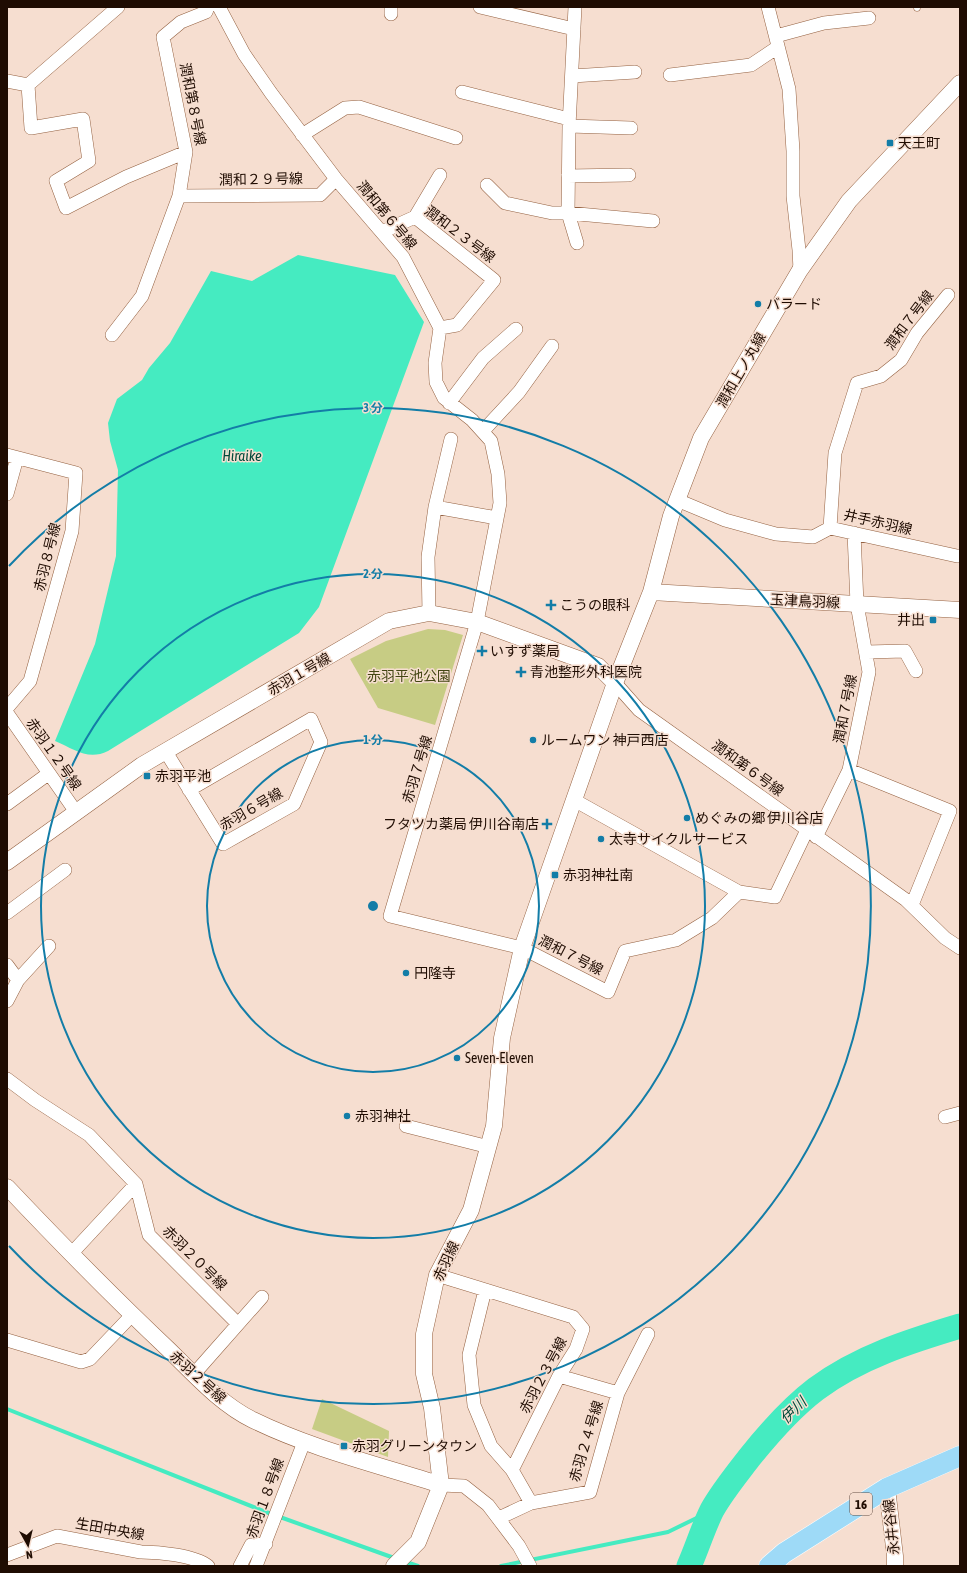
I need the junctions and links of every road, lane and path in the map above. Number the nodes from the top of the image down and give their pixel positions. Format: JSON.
{"nodes":[{"id":1,"x":118,"y":7,"type":"edge"},
{"id":2,"x":208,"y":7,"type":"edge"},
{"id":3,"x":219,"y":7,"type":"edge"},
{"id":4,"x":480,"y":7,"type":"edge"},
{"id":5,"x":575,"y":7,"type":"edge"},
{"id":6,"x":768,"y":7,"type":"edge"},
{"id":7,"x":869,"y":18,"type":"dead end"},
{"id":8,"x":574,"y":29,"type":"junction"},
{"id":9,"x":777,"y":41,"type":"junction"},
{"id":10,"x":635,"y":72,"type":"dead end"},
{"id":11,"x":670,"y":75,"type":"dead end"},
{"id":12,"x":572,"y":76,"type":"junction"},
{"id":13,"x":7,"y":81,"type":"edge"},
{"id":14,"x":960,"y":83,"type":"edge"},
{"id":15,"x":28,"y":85,"type":"junction"},
{"id":16,"x":462,"y":92,"type":"dead end"},
{"id":17,"x":569,"y":122,"type":"junction"},
{"id":18,"x":632,"y":128,"type":"dead end"},
{"id":19,"x":302,"y":135,"type":"junction"},
{"id":20,"x":456,"y":138,"type":"dead end"},
{"id":21,"x":186,"y":152,"type":"junction"},
{"id":22,"x":440,"y":175,"type":"dead end"},
{"id":23,"x":629,"y":175,"type":"dead end"},
{"id":24,"x":568,"y":176,"type":"junction"},
{"id":25,"x":336,"y":179,"type":"junction"},
{"id":26,"x":486,"y":185,"type":"dead end"},
{"id":27,"x":179,"y":196,"type":"junction"},
{"id":28,"x":568,"y":213,"type":"junction"},
{"id":29,"x":415,"y":217,"type":"junction"},
{"id":30,"x":653,"y":221,"type":"dead end"},
{"id":31,"x":382,"y":232,"type":"junction"},
{"id":32,"x":577,"y":243,"type":"dead end"},
{"id":33,"x":800,"y":270,"type":"junction"},
{"id":34,"x":948,"y":294,"type":"dead end"},
{"id":35,"x":440,"y":328,"type":"junction"},
{"id":36,"x":516,"y":328,"type":"dead end"},
{"id":37,"x":112,"y":336,"type":"dead end"},
{"id":38,"x":552,"y":346,"type":"dead end"},
{"id":39,"x":449,"y":403,"type":"junction"},
{"id":40,"x":483,"y":432,"type":"junction"},
{"id":41,"x":451,"y":439,"type":"dead end"},
{"id":42,"x":12,"y":456,"type":"edge"},
{"id":43,"x":7,"y":494,"type":"edge"},
{"id":44,"x":677,"y":500,"type":"junction"},
{"id":45,"x":435,"y":507,"type":"junction"},
{"id":46,"x":497,"y":518,"type":"junction"},
{"id":47,"x":830,"y":528,"type":"junction"},
{"id":48,"x":854,"y":533,"type":"junction"},
{"id":49,"x":960,"y":556,"type":"edge"},
{"id":50,"x":651,"y":592,"type":"junction"},
{"id":51,"x":857,"y":604,"type":"junction"},
{"id":52,"x":960,"y":610,"type":"edge"},
{"id":53,"x":429,"y":612,"type":"junction"},
{"id":54,"x":477,"y":622,"type":"junction"},
{"id":55,"x":867,"y":652,"type":"junction"},
{"id":56,"x":916,"y":671,"type":"dead end"},
{"id":57,"x":615,"y":683,"type":"junction"},
{"id":58,"x":7,"y":708,"type":"edge"},
{"id":59,"x":7,"y":713,"type":"edge"},
{"id":60,"x":166,"y":752,"type":"junction"},
{"id":61,"x":849,"y":770,"type":"junction"},
{"id":62,"x":48,"y":774,"type":"junction"},
{"id":63,"x":189,"y":790,"type":"junction"},
{"id":64,"x":574,"y":800,"type":"junction"},
{"id":65,"x":7,"y":804,"type":"edge"},
{"id":66,"x":76,"y":812,"type":"junction"},
{"id":67,"x":811,"y":833,"type":"junction"},
{"id":68,"x":7,"y":862,"type":"edge"},
{"id":69,"x":65,"y":870,"type":"dead end"},
{"id":70,"x":739,"y":892,"type":"junction"},
{"id":71,"x":912,"y":905,"type":"junction"},
{"id":72,"x":7,"y":912,"type":"edge"},
{"id":73,"x":49,"y":946,"type":"dead end"},
{"id":74,"x":522,"y":948,"type":"junction"},
{"id":75,"x":960,"y":948,"type":"edge"},
{"id":76,"x":7,"y":965,"type":"edge"},
{"id":77,"x":18,"y":980,"type":"junction"},
{"id":78,"x":7,"y":1002,"type":"edge"},
{"id":79,"x":7,"y":1079,"type":"edge"},
{"id":80,"x":960,"y":1113,"type":"edge"},
{"id":81,"x":945,"y":1117,"type":"dead end"},
{"id":82,"x":406,"y":1126,"type":"dead end"},
{"id":83,"x":489,"y":1147,"type":"junction"},
{"id":84,"x":136,"y":1184,"type":"junction"},
{"id":85,"x":7,"y":1187,"type":"edge"},
{"id":86,"x":70,"y":1254,"type":"junction"},
{"id":87,"x":436,"y":1275,"type":"junction"},
{"id":88,"x":485,"y":1290,"type":"junction"},
{"id":89,"x":262,"y":1297,"type":"dead end"},
{"id":90,"x":132,"y":1315,"type":"junction"},
{"id":91,"x":237,"y":1323,"type":"junction"},
{"id":92,"x":648,"y":1334,"type":"dead end"},
{"id":93,"x":7,"y":1340,"type":"edge"},
{"id":94,"x":194,"y":1374,"type":"junction"},
{"id":95,"x":558,"y":1376,"type":"junction"},
{"id":96,"x":618,"y":1393,"type":"junction"},
{"id":97,"x":304,"y":1442,"type":"junction"},
{"id":98,"x":960,"y":1456,"type":"edge"},
{"id":99,"x":512,"y":1470,"type":"junction"},
{"id":100,"x":442,"y":1485,"type":"junction"},
{"id":101,"x":887,"y":1488,"type":"junction"},
{"id":102,"x":531,"y":1503,"type":"junction"},
{"id":103,"x":499,"y":1518,"type":"junction"},
{"id":104,"x":266,"y":1544,"type":"junction"},
{"id":105,"x":7,"y":1555,"type":"edge"},
{"id":106,"x":399,"y":1562,"type":"edge"},
{"id":107,"x":208,"y":1566,"type":"edge"},
{"id":108,"x":240,"y":1566,"type":"edge"},
{"id":109,"x":256,"y":1566,"type":"edge"},
{"id":110,"x":530,"y":1566,"type":"edge"},
{"id":111,"x":769,"y":1566,"type":"edge"},
{"id":112,"x":895,"y":1566,"type":"edge"}],
"edges":[{"from":1,"to":15,"type":"street"},
{"from":2,"to":21,"type":"street","name":"潤和第８号線"},
{"from":3,"to":19,"type":"street","name":"潤和第６号線"},
{"from":4,"to":8,"type":"street"},
{"from":5,"to":8,"type":"street"},
{"from":6,"to":9,"type":"street"},
{"from":7,"to":9,"type":"street"},
{"from":8,"to":12,"type":"street"},
{"from":9,"to":11,"type":"street"},
{"from":9,"to":33,"type":"street"},
{"from":10,"to":12,"type":"street"},
{"from":12,"to":17,"type":"street"},
{"from":13,"to":15,"type":"street"},
{"from":14,"to":33,"type":"street","name":"潤和上ノ丸線"},
{"from":15,"to":21,"type":"street"},
{"from":16,"to":17,"type":"street"},
{"from":17,"to":18,"type":"street"},
{"from":17,"to":24,"type":"street"},
{"from":19,"to":20,"type":"street"},
{"from":19,"to":25,"type":"street","name":"潤和第６号線"},
{"from":21,"to":27,"type":"street","name":"潤和第８号線"},
{"from":22,"to":29,"type":"street"},
{"from":23,"to":24,"type":"street"},
{"from":24,"to":28,"type":"street"},
{"from":25,"to":27,"type":"street","name":"潤和２９号線"},
{"from":25,"to":31,"type":"street","name":"潤和第６号線"},
{"from":26,"to":28,"type":"street"},
{"from":27,"to":37,"type":"street","name":"潤和第８号線"},
{"from":28,"to":30,"type":"street"},
{"from":28,"to":32,"type":"street"},
{"from":29,"to":31,"type":"street","name":"潤和２３号線"},
{"from":29,"to":35,"type":"street","name":"潤和２３号線"},
{"from":31,"to":35,"type":"street","name":"潤和第６号線"},
{"from":33,"to":44,"type":"street","name":"潤和上ノ丸線"},
{"from":34,"to":47,"type":"street","name":"潤和７号線"},
{"from":35,"to":39,"type":"street"},
{"from":36,"to":39,"type":"street"},
{"from":38,"to":40,"type":"street"},
{"from":39,"to":40,"type":"street"},
{"from":40,"to":46,"type":"street","name":"赤羽７号線"},
{"from":41,"to":45,"type":"street"},
{"from":42,"to":43,"type":"street"},
{"from":42,"to":58,"type":"street","name":"赤羽８号線"},
{"from":44,"to":47,"type":"street","name":"井手赤羽線"},
{"from":44,"to":50,"type":"street","name":"潤和上ノ丸線"},
{"from":45,"to":46,"type":"street"},
{"from":45,"to":53,"type":"street"},
{"from":46,"to":54,"type":"street","name":"赤羽７号線"},
{"from":47,"to":48,"type":"street","name":"井手赤羽線"},
{"from":48,"to":49,"type":"street","name":"井手赤羽線"},
{"from":48,"to":51,"type":"street","name":"潤和７号線"},
{"from":50,"to":51,"type":"street","name":"玉津鳥羽線"},
{"from":50,"to":57,"type":"street","name":"潤和上ノ丸線"},
{"from":51,"to":52,"type":"street","name":"玉津鳥羽線"},
{"from":51,"to":55,"type":"street","name":"潤和７号線"},
{"from":53,"to":54,"type":"street","name":"赤羽１号線"},
{"from":53,"to":60,"type":"street","name":"赤羽１号線"},
{"from":54,"to":57,"type":"street","name":"赤羽１号線"},
{"from":54,"to":74,"type":"street","name":"赤羽７号線"},
{"from":55,"to":56,"type":"street"},
{"from":55,"to":61,"type":"street","name":"潤和７号線"},
{"from":57,"to":64,"type":"street","name":"潤和上ノ丸線"},
{"from":57,"to":67,"type":"street","name":"潤和第６号線"},
{"from":59,"to":62,"type":"street","name":"赤羽１２号線"},
{"from":60,"to":63,"type":"street","name":"赤羽６号線"},
{"from":60,"to":66,"type":"street","name":"赤羽１号線"},
{"from":61,"to":67,"type":"street","name":"潤和７号線"},
{"from":61,"to":71,"type":"street"},
{"from":62,"to":65,"type":"street"},
{"from":62,"to":66,"type":"street","name":"赤羽１２号線"},
{"from":63,"to":63,"type":"street","name":"赤羽６号線"},
{"from":64,"to":70,"type":"street"},
{"from":64,"to":74,"type":"street","name":"赤羽線"},
{"from":66,"to":68,"type":"street","name":"赤羽１号線"},
{"from":67,"to":70,"type":"street","name":"潤和７号線"},
{"from":67,"to":71,"type":"street","name":"潤和第６号線"},
{"from":69,"to":72,"type":"street"},
{"from":70,"to":74,"type":"street","name":"潤和７号線"},
{"from":71,"to":75,"type":"street","name":"潤和第６号線"},
{"from":73,"to":77,"type":"street"},
{"from":74,"to":83,"type":"street","name":"赤羽線"},
{"from":76,"to":77,"type":"street"},
{"from":77,"to":78,"type":"street"},
{"from":79,"to":84,"type":"street","name":"赤羽２０号線"},
{"from":80,"to":81,"type":"street"},
{"from":82,"to":83,"type":"street"},
{"from":83,"to":87,"type":"street","name":"赤羽線"},
{"from":84,"to":86,"type":"street"},
{"from":84,"to":91,"type":"street","name":"赤羽２０号線"},
{"from":85,"to":86,"type":"street","name":"赤羽２号線"},
{"from":86,"to":90,"type":"street","name":"赤羽２号線"},
{"from":87,"to":88,"type":"street","name":"赤羽２３号線"},
{"from":87,"to":100,"type":"street","name":"赤羽線"},
{"from":88,"to":95,"type":"street","name":"赤羽２３号線"},
{"from":88,"to":99,"type":"street"},
{"from":89,"to":91,"type":"street"},
{"from":90,"to":93,"type":"street"},
{"from":90,"to":94,"type":"street","name":"赤羽２号線"},
{"from":91,"to":94,"type":"street"},
{"from":92,"to":96,"type":"street"},
{"from":94,"to":97,"type":"street","name":"赤羽２号線"},
{"from":95,"to":96,"type":"street","name":"赤羽２４号線"},
{"from":95,"to":99,"type":"street","name":"赤羽２３号線"},
{"from":96,"to":102,"type":"street","name":"赤羽２４号線"},
{"from":97,"to":100,"type":"street","name":"赤羽２号線"},
{"from":97,"to":104,"type":"street","name":"赤羽１８号線"},
{"from":98,"to":101,"type":"main road","number":"16"},
{"from":99,"to":102,"type":"street"},
{"from":100,"to":103,"type":"street"},
{"from":100,"to":106,"type":"street"},
{"from":101,"to":111,"type":"main road","number":"16"},
{"from":101,"to":112,"type":"street","name":"永井谷線"},
{"from":102,"to":103,"type":"street","name":"赤羽２４号線"},
{"from":103,"to":110,"type":"street"},
{"from":104,"to":108,"type":"street"},
{"from":104,"to":109,"type":"street","name":"赤羽１８号線"},
{"from":105,"to":107,"type":"street","name":"生田中央線"}]}
